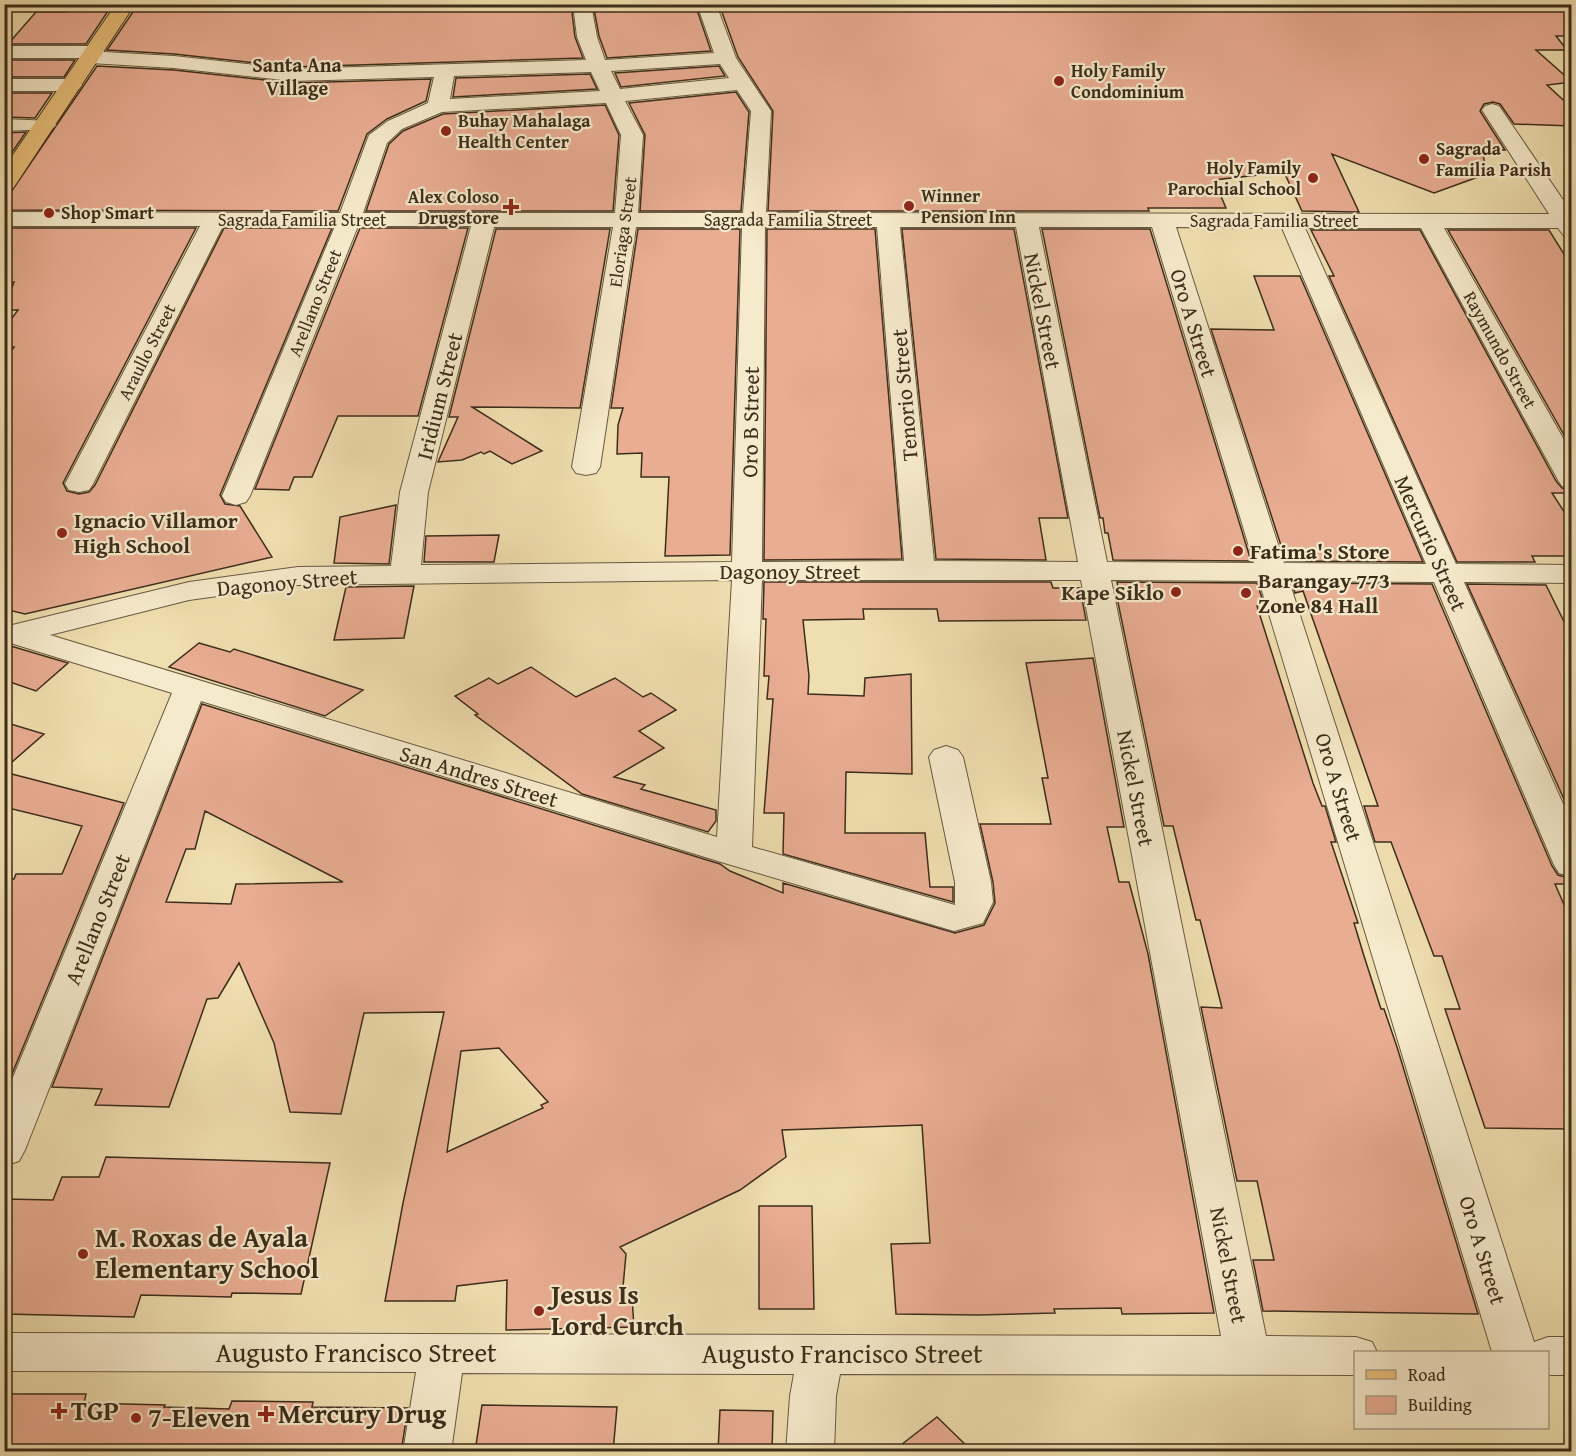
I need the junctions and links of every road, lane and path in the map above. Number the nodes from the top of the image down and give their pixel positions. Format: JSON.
{"nodes":[{"id":1,"x":126,"y":4,"type":"edge"},
{"id":2,"x":582,"y":4,"type":"edge"},
{"id":3,"x":706,"y":4,"type":"edge"},
{"id":4,"x":4,"y":52,"type":"edge"},
{"id":5,"x":92,"y":54,"type":"junction"},
{"id":6,"x":726,"y":58,"type":"junction"},
{"id":7,"x":598,"y":66,"type":"junction"},
{"id":8,"x":445,"y":70,"type":"junction"},
{"id":9,"x":743,"y":82,"type":"junction"},
{"id":10,"x":4,"y":85,"type":"edge"},
{"id":11,"x":72,"y":85,"type":"junction"},
{"id":12,"x":613,"y":96,"type":"junction"},
{"id":13,"x":438,"y":106,"type":"junction"},
{"id":14,"x":1492,"y":110,"type":"dead end"},
{"id":15,"x":45,"y":124,"type":"junction"},
{"id":16,"x":4,"y":125,"type":"edge"},
{"id":17,"x":12,"y":163,"type":"edge"},
{"id":18,"x":4,"y":184,"type":"edge"},
{"id":19,"x":4,"y":219,"type":"edge"},
{"id":20,"x":215,"y":219,"type":"junction"},
{"id":21,"x":349,"y":220,"type":"junction"},
{"id":22,"x":484,"y":220,"type":"junction"},
{"id":23,"x":626,"y":220,"type":"junction"},
{"id":24,"x":754,"y":220,"type":"junction"},
{"id":25,"x":888,"y":220,"type":"junction"},
{"id":26,"x":1026,"y":220,"type":"junction"},
{"id":27,"x":1162,"y":220,"type":"junction"},
{"id":28,"x":1291,"y":221,"type":"junction"},
{"id":29,"x":1429,"y":221,"type":"junction"},
{"id":30,"x":1569,"y":224,"type":"edge"},
{"id":31,"x":586,"y":467,"type":"dead end"},
{"id":32,"x":1572,"y":480,"type":"edge"},
{"id":33,"x":79,"y":484,"type":"dead end"},
{"id":34,"x":236,"y":496,"type":"dead end"},
{"id":35,"x":920,"y":570,"type":"junction"},
{"id":36,"x":747,"y":571,"type":"junction"},
{"id":37,"x":1094,"y":571,"type":"junction"},
{"id":38,"x":1272,"y":572,"type":"junction"},
{"id":39,"x":1444,"y":573,"type":"junction"},
{"id":40,"x":405,"y":574,"type":"junction"},
{"id":41,"x":1572,"y":574,"type":"edge"},
{"id":42,"x":10,"y":633,"type":"edge"},
{"id":43,"x":190,"y":688,"type":"junction"},
{"id":44,"x":946,"y":757,"type":"dead end"},
{"id":45,"x":734,"y":854,"type":"junction"},
{"id":46,"x":1572,"y":865,"type":"edge"},
{"id":47,"x":4,"y":1150,"type":"edge"},
{"id":48,"x":1514,"y":1351,"type":"edge"},
{"id":49,"x":4,"y":1352,"type":"edge"},
{"id":50,"x":442,"y":1353,"type":"junction"},
{"id":51,"x":820,"y":1355,"type":"junction"},
{"id":52,"x":1247,"y":1355,"type":"junction"},
{"id":53,"x":1354,"y":1356,"type":"edge"},
{"id":54,"x":1549,"y":1356,"type":"edge"},
{"id":55,"x":1572,"y":1356,"type":"edge"},
{"id":56,"x":427,"y":1452,"type":"edge"},
{"id":57,"x":810,"y":1452,"type":"edge"}],
"edges":[{"from":1,"to":5,"type":"main road"},
{"from":2,"to":7,"type":"street","name":"Eloriaga Street"},
{"from":3,"to":6,"type":"street","name":"Oro B Street"},
{"from":4,"to":5,"type":"street"},
{"from":5,"to":8,"type":"street"},
{"from":5,"to":11,"type":"main road"},
{"from":6,"to":7,"type":"street"},
{"from":6,"to":9,"type":"street","name":"Oro B Street"},
{"from":7,"to":8,"type":"street"},
{"from":7,"to":12,"type":"street","name":"Eloriaga Street"},
{"from":8,"to":13,"type":"street"},
{"from":9,"to":12,"type":"street"},
{"from":9,"to":24,"type":"street","name":"Oro B Street"},
{"from":10,"to":11,"type":"street"},
{"from":11,"to":15,"type":"main road"},
{"from":12,"to":13,"type":"street"},
{"from":12,"to":23,"type":"street","name":"Eloriaga Street"},
{"from":13,"to":21,"type":"street","name":"Arellano Street"},
{"from":14,"to":30,"type":"street"},
{"from":15,"to":16,"type":"street"},
{"from":15,"to":17,"type":"main road"},
{"from":17,"to":18,"type":"main road"},
{"from":19,"to":20,"type":"street","name":"Sagrada Familia Street"},
{"from":20,"to":21,"type":"street","name":"Sagrada Familia Street"},
{"from":20,"to":33,"type":"street","name":"Araullo Street"},
{"from":21,"to":22,"type":"street","name":"Sagrada Familia Street"},
{"from":21,"to":34,"type":"street","name":"Arellano Street"},
{"from":22,"to":23,"type":"street","name":"Sagrada Familia Street"},
{"from":22,"to":40,"type":"street","name":"Iridium Street"},
{"from":23,"to":24,"type":"street","name":"Sagrada Familia Street"},
{"from":23,"to":31,"type":"street","name":"Eloriaga Street"},
{"from":24,"to":25,"type":"street","name":"Sagrada Familia Street"},
{"from":24,"to":36,"type":"street","name":"Oro B Street"},
{"from":25,"to":26,"type":"street","name":"Sagrada Familia Street"},
{"from":25,"to":35,"type":"street","name":"Tenorio Street"},
{"from":26,"to":27,"type":"street","name":"Sagrada Familia Street"},
{"from":26,"to":37,"type":"street","name":"Nickel Street"},
{"from":27,"to":28,"type":"street","name":"Sagrada Familia Street"},
{"from":27,"to":38,"type":"street","name":"Oro A Street"},
{"from":28,"to":29,"type":"street","name":"Sagrada Familia Street"},
{"from":28,"to":39,"type":"street","name":"Mercurio Street"},
{"from":29,"to":30,"type":"street","name":"Sagrada Familia Street"},
{"from":29,"to":32,"type":"street","name":"Raymundo Street"},
{"from":35,"to":36,"type":"street","name":"Dagonoy Street"},
{"from":35,"to":37,"type":"street","name":"Dagonoy Street"},
{"from":36,"to":40,"type":"street","name":"Dagonoy Street"},
{"from":36,"to":45,"type":"street","name":"Oro B Street"},
{"from":37,"to":38,"type":"street","name":"Dagonoy Street"},
{"from":37,"to":52,"type":"street","name":"Nickel Street"},
{"from":38,"to":39,"type":"street","name":"Dagonoy Street"},
{"from":38,"to":48,"type":"street","name":"Oro A Street"},
{"from":39,"to":41,"type":"street","name":"Dagonoy Street"},
{"from":39,"to":46,"type":"street","name":"Mercurio Street"},
{"from":40,"to":42,"type":"street","name":"Dagonoy Street"},
{"from":42,"to":43,"type":"street","name":"San Andres Street"},
{"from":43,"to":45,"type":"street","name":"San Andres Street"},
{"from":43,"to":47,"type":"street","name":"Arellano Street"},
{"from":44,"to":45,"type":"street","name":"San Andres Street"},
{"from":49,"to":50,"type":"street","name":"Augusto Francisco Street"},
{"from":50,"to":51,"type":"street","name":"Augusto Francisco Street"},
{"from":50,"to":56,"type":"street"},
{"from":51,"to":52,"type":"street","name":"Augusto Francisco Street"},
{"from":51,"to":57,"type":"street"},
{"from":52,"to":53,"type":"street","name":"Augusto Francisco Street"},
{"from":54,"to":55,"type":"street"}]}
